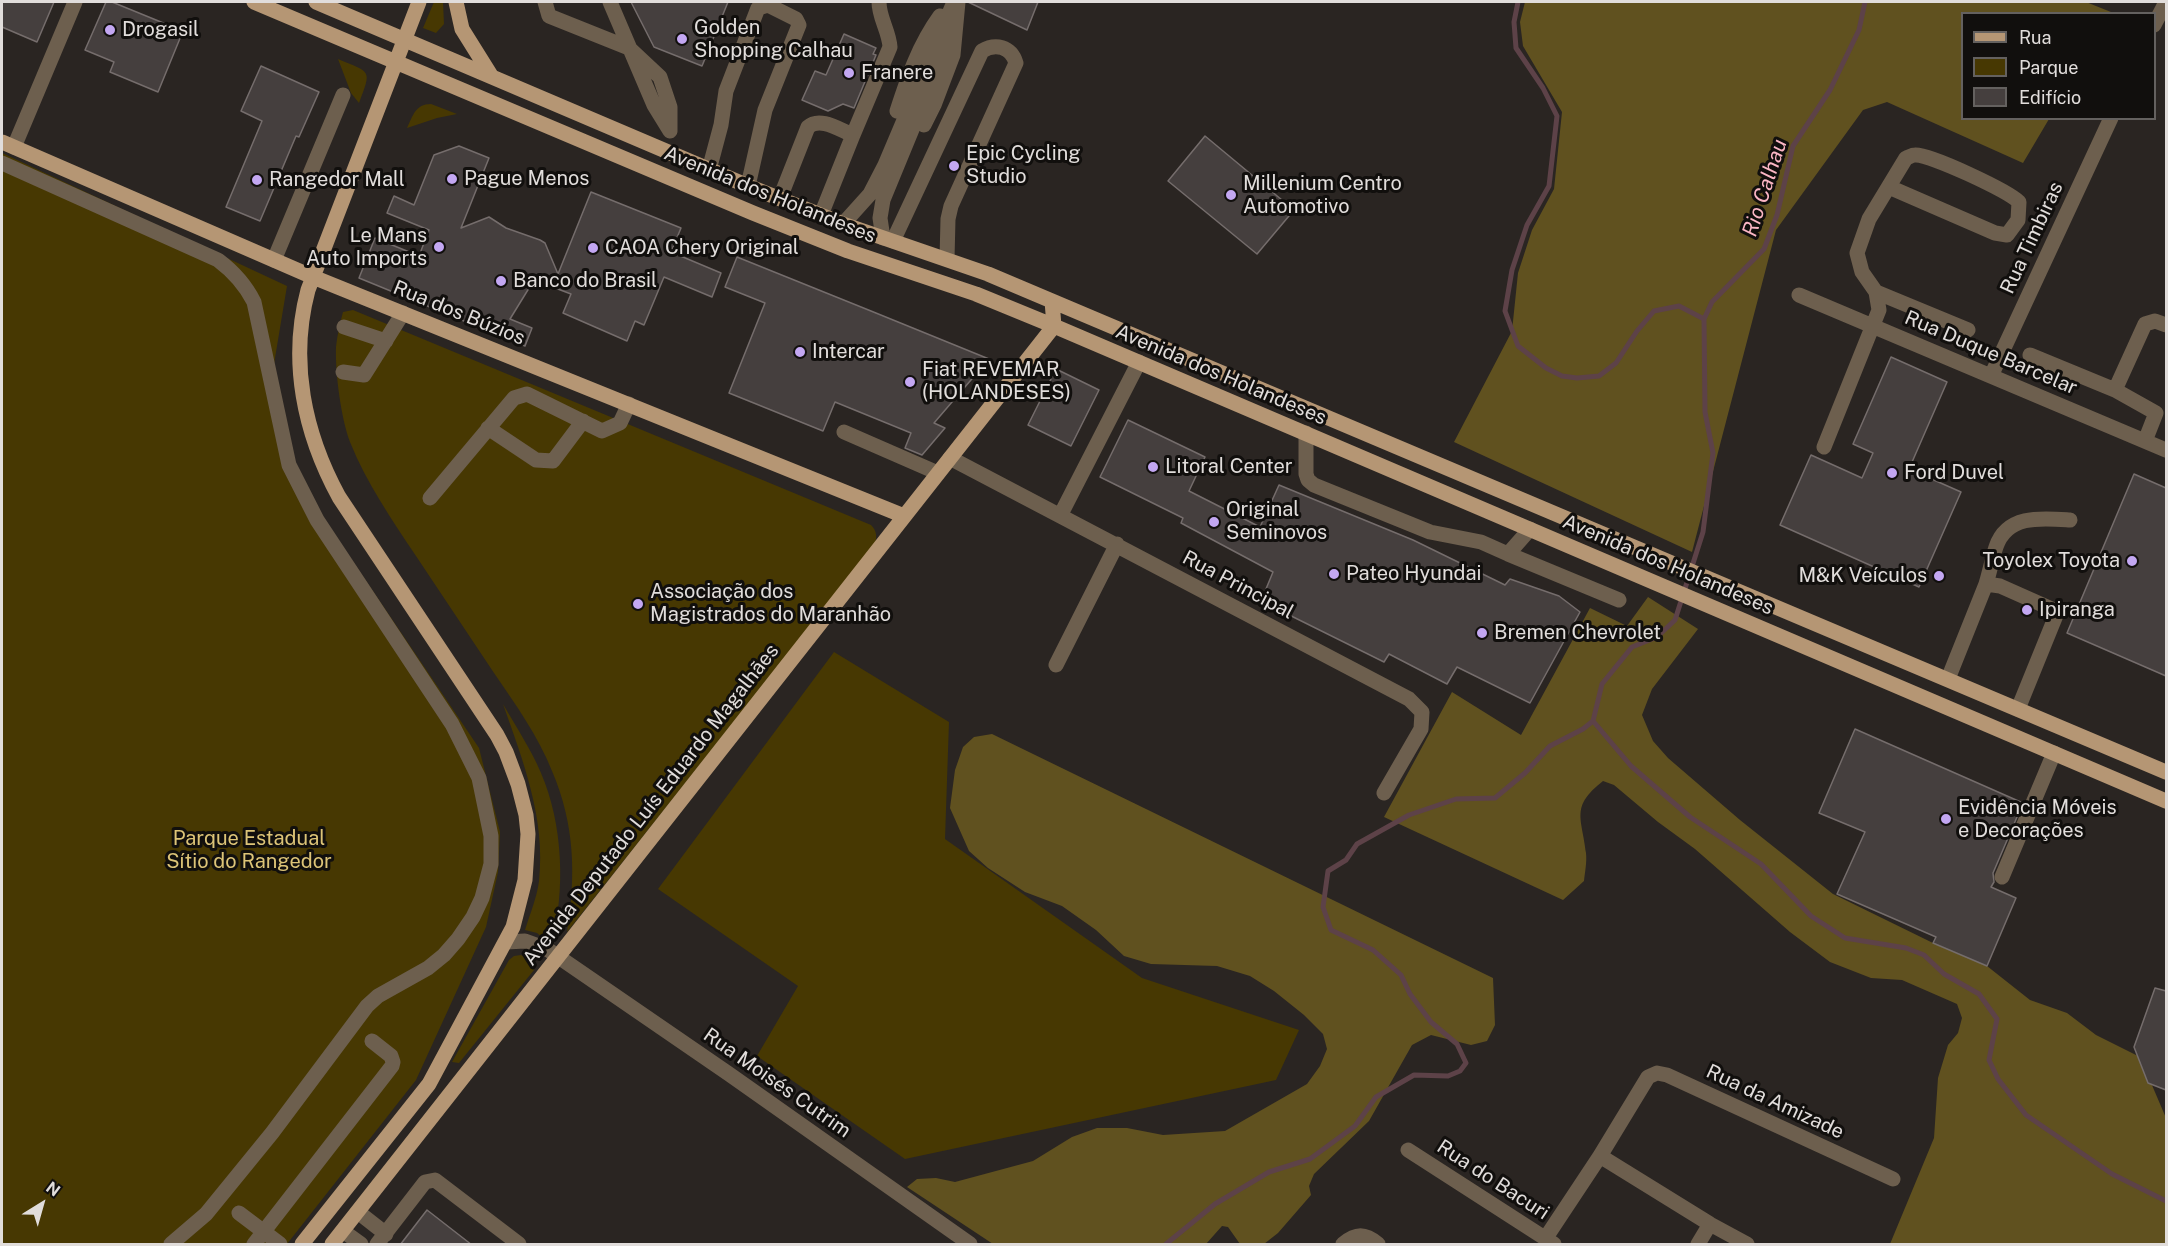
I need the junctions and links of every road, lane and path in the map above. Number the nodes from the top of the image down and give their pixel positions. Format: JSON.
{"nodes":[{"id":1,"x":75,"y":2,"type":"edge"},
{"id":2,"x":254,"y":2,"type":"edge"},
{"id":3,"x":316,"y":2,"type":"edge"},
{"id":4,"x":418,"y":2,"type":"edge"},
{"id":5,"x":456,"y":2,"type":"edge"},
{"id":6,"x":545,"y":2,"type":"edge"},
{"id":7,"x":610,"y":2,"type":"edge"},
{"id":8,"x":879,"y":2,"type":"edge"},
{"id":9,"x":955,"y":2,"type":"edge"},
{"id":10,"x":2166,"y":2,"type":"edge"},
{"id":11,"x":2156,"y":21,"type":"edge"},
{"id":12,"x":403,"y":39,"type":"junction"},
{"id":13,"x":629,"y":48,"type":"junction"},
{"id":14,"x":395,"y":61,"type":"junction"},
{"id":15,"x":934,"y":61,"type":"junction"},
{"id":16,"x":492,"y":77,"type":"junction"},
{"id":17,"x":343,"y":95,"type":"dead end"},
{"id":18,"x":2110,"y":120,"type":"edge"},
{"id":19,"x":853,"y":135,"type":"junction"},
{"id":20,"x":8,"y":145,"type":"edge"},
{"id":21,"x":892,"y":146,"type":"junction"},
{"id":22,"x":679,"y":157,"type":"junction"},
{"id":23,"x":2,"y":163,"type":"edge"},
{"id":24,"x":709,"y":170,"type":"junction"},
{"id":25,"x":896,"y":171,"type":"junction"},
{"id":26,"x":748,"y":186,"type":"junction"},
{"id":27,"x":1888,"y":188,"type":"junction"},
{"id":28,"x":780,"y":198,"type":"junction"},
{"id":29,"x":821,"y":215,"type":"junction"},
{"id":30,"x":843,"y":224,"type":"junction"},
{"id":31,"x":888,"y":240,"type":"junction"},
{"id":32,"x":947,"y":259,"type":"junction"},
{"id":33,"x":274,"y":260,"type":"junction"},
{"id":34,"x":313,"y":277,"type":"junction"},
{"id":35,"x":1876,"y":292,"type":"junction"},
{"id":36,"x":1799,"y":295,"type":"dead end"},
{"id":37,"x":1052,"y":301,"type":"junction"},
{"id":38,"x":403,"y":313,"type":"junction"},
{"id":39,"x":2166,"y":325,"type":"edge"},
{"id":40,"x":1054,"y":326,"type":"junction"},
{"id":41,"x":1874,"y":326,"type":"junction"},
{"id":42,"x":344,"y":327,"type":"dead end"},
{"id":43,"x":1968,"y":330,"type":"dead end"},
{"id":44,"x":386,"y":341,"type":"junction"},
{"id":45,"x":2030,"y":355,"type":"dead end"},
{"id":46,"x":1139,"y":362,"type":"junction"},
{"id":47,"x":343,"y":372,"type":"dead end"},
{"id":48,"x":1990,"y":376,"type":"junction"},
{"id":49,"x":2115,"y":390,"type":"junction"},
{"id":50,"x":629,"y":404,"type":"junction"},
{"id":51,"x":2161,"y":415,"type":"edge"},
{"id":52,"x":583,"y":421,"type":"junction"},
{"id":53,"x":488,"y":428,"type":"junction"},
{"id":54,"x":844,"y":432,"type":"dead end"},
{"id":55,"x":1306,"y":433,"type":"junction"},
{"id":56,"x":2145,"y":441,"type":"junction"},
{"id":57,"x":1824,"y":447,"type":"dead end"},
{"id":58,"x":2166,"y":450,"type":"edge"},
{"id":59,"x":950,"y":458,"type":"junction"},
{"id":60,"x":938,"y":472,"type":"junction"},
{"id":61,"x":430,"y":498,"type":"dead end"},
{"id":62,"x":1061,"y":514,"type":"junction"},
{"id":63,"x":904,"y":516,"type":"junction"},
{"id":64,"x":2070,"y":520,"type":"dead end"},
{"id":65,"x":1530,"y":529,"type":"junction"},
{"id":66,"x":1117,"y":544,"type":"junction"},
{"id":67,"x":1508,"y":554,"type":"junction"},
{"id":68,"x":1986,"y":584,"type":"junction"},
{"id":69,"x":1619,"y":600,"type":"dead end"},
{"id":70,"x":1056,"y":666,"type":"dead end"},
{"id":71,"x":1948,"y":680,"type":"junction"},
{"id":72,"x":2018,"y":709,"type":"junction"},
{"id":73,"x":2054,"y":753,"type":"junction"},
{"id":74,"x":2166,"y":772,"type":"edge"},
{"id":75,"x":1384,"y":794,"type":"dead end"},
{"id":76,"x":2166,"y":801,"type":"edge"},
{"id":77,"x":2002,"y":877,"type":"dead end"},
{"id":78,"x":506,"y":942,"type":"junction"},
{"id":79,"x":559,"y":957,"type":"junction"},
{"id":80,"x":372,"y":1041,"type":"dead end"},
{"id":81,"x":1408,"y":1150,"type":"dead end"},
{"id":82,"x":1600,"y":1156,"type":"junction"},
{"id":83,"x":1893,"y":1179,"type":"dead end"},
{"id":84,"x":358,"y":1212,"type":"junction"},
{"id":85,"x":239,"y":1213,"type":"dead end"},
{"id":86,"x":1710,"y":1224,"type":"junction"},
{"id":87,"x":343,"y":1230,"type":"junction"},
{"id":88,"x":264,"y":1232,"type":"junction"},
{"id":89,"x":382,"y":1239,"type":"edge"},
{"id":90,"x":1550,"y":1242,"type":"edge"},
{"id":91,"x":171,"y":1245,"type":"edge"},
{"id":92,"x":254,"y":1245,"type":"edge"},
{"id":93,"x":280,"y":1245,"type":"edge"},
{"id":94,"x":302,"y":1245,"type":"edge"},
{"id":95,"x":332,"y":1245,"type":"edge"},
{"id":96,"x":361,"y":1245,"type":"edge"},
{"id":97,"x":519,"y":1245,"type":"edge"},
{"id":98,"x":970,"y":1245,"type":"edge"},
{"id":99,"x":1343,"y":1245,"type":"edge"},
{"id":100,"x":1378,"y":1245,"type":"edge"},
{"id":101,"x":1698,"y":1245,"type":"edge"},
{"id":102,"x":1748,"y":1245,"type":"edge"}],
"edges":[{"from":1,"to":20,"type":"street"},
{"from":2,"to":14,"type":"main road","name":"Avenida dos Holandeses"},
{"from":3,"to":12,"type":"main road","name":"Avenida dos Holandeses"},
{"from":4,"to":12,"type":"main road","name":"Avenida Deputado Luís Eduardo Magalhães"},
{"from":5,"to":16,"type":"main road"},
{"from":6,"to":13,"type":"street"},
{"from":7,"to":13,"type":"street"},
{"from":8,"to":19,"type":"street"},
{"from":9,"to":15,"type":"street"},
{"from":9,"to":21,"type":"street"},
{"from":9,"to":25,"type":"street"},
{"from":10,"to":11,"type":"street"},
{"from":12,"to":14,"type":"main road","name":"Avenida Deputado Luís Eduardo Magalhães"},
{"from":12,"to":16,"type":"main road","name":"Avenida dos Holandeses"},
{"from":13,"to":22,"type":"street"},
{"from":14,"to":34,"type":"main road","name":"Avenida Deputado Luís Eduardo Magalhães"},
{"from":14,"to":40,"type":"main road","name":"Avenida dos Holandeses"},
{"from":15,"to":21,"type":"street"},
{"from":15,"to":25,"type":"street"},
{"from":16,"to":22,"type":"main road","name":"Avenida dos Holandeses"},
{"from":17,"to":33,"type":"street"},
{"from":18,"to":48,"type":"street","name":"Rua Timbiras"},
{"from":19,"to":28,"type":"street"},
{"from":19,"to":29,"type":"street"},
{"from":20,"to":33,"type":"main road","name":"Rua dos Búzios"},
{"from":21,"to":30,"type":"street"},
{"from":22,"to":24,"type":"main road","name":"Avenida dos Holandeses"},
{"from":23,"to":91,"type":"street"},
{"from":24,"to":26,"type":"main road","name":"Avenida dos Holandeses"},
{"from":24,"to":26,"type":"street"},
{"from":25,"to":31,"type":"street"},
{"from":26,"to":28,"type":"main road","name":"Avenida dos Holandeses"},
{"from":27,"to":27,"type":"street"},
{"from":27,"to":35,"type":"street"},
{"from":28,"to":29,"type":"main road","name":"Avenida dos Holandeses"},
{"from":29,"to":30,"type":"main road","name":"Avenida dos Holandeses"},
{"from":30,"to":31,"type":"main road","name":"Avenida dos Holandeses"},
{"from":31,"to":32,"type":"main road","name":"Avenida dos Holandeses"},
{"from":31,"to":32,"type":"street"},
{"from":32,"to":37,"type":"main road","name":"Avenida dos Holandeses"},
{"from":33,"to":34,"type":"main road","name":"Rua dos Búzios"},
{"from":34,"to":38,"type":"main road","name":"Rua dos Búzios"},
{"from":34,"to":78,"type":"main road","name":"Avenida Deputado Luís Eduardo Magalhães"},
{"from":35,"to":41,"type":"street"},
{"from":35,"to":43,"type":"street"},
{"from":36,"to":41,"type":"street","name":"Rua Duque Barcelar"},
{"from":37,"to":40,"type":"main road"},
{"from":37,"to":71,"type":"main road","name":"Avenida dos Holandeses"},
{"from":38,"to":44,"type":"street"},
{"from":38,"to":50,"type":"main road","name":"Rua dos Búzios"},
{"from":39,"to":49,"type":"street"},
{"from":40,"to":46,"type":"main road","name":"Avenida dos Holandeses"},
{"from":40,"to":59,"type":"main road","name":"Avenida Deputado Luís Eduardo Magalhães"},
{"from":41,"to":48,"type":"street","name":"Rua Duque Barcelar"},
{"from":41,"to":57,"type":"street"},
{"from":42,"to":44,"type":"street"},
{"from":44,"to":47,"type":"street"},
{"from":45,"to":49,"type":"street"},
{"from":46,"to":55,"type":"main road","name":"Avenida dos Holandeses"},
{"from":46,"to":62,"type":"street"},
{"from":48,"to":56,"type":"street","name":"Rua Duque Barcelar"},
{"from":49,"to":51,"type":"street"},
{"from":50,"to":52,"type":"street"},
{"from":50,"to":63,"type":"main road","name":"Rua dos Búzios"},
{"from":51,"to":56,"type":"street"},
{"from":52,"to":53,"type":"street"},
{"from":52,"to":53,"type":"street"},
{"from":53,"to":61,"type":"street"},
{"from":54,"to":60,"type":"street"},
{"from":55,"to":65,"type":"main road","name":"Avenida dos Holandeses"},
{"from":55,"to":67,"type":"street"},
{"from":56,"to":58,"type":"street","name":"Rua Duque Barcelar"},
{"from":59,"to":60,"type":"main road","name":"Avenida Deputado Luís Eduardo Magalhães"},
{"from":59,"to":62,"type":"street","name":"Rua Principal"},
{"from":60,"to":63,"type":"main road","name":"Avenida Deputado Luís Eduardo Magalhães"},
{"from":62,"to":66,"type":"street","name":"Rua Principal"},
{"from":63,"to":79,"type":"main road","name":"Avenida Deputado Luís Eduardo Magalhães"},
{"from":64,"to":68,"type":"street"},
{"from":65,"to":67,"type":"street"},
{"from":65,"to":73,"type":"main road","name":"Avenida dos Holandeses"},
{"from":66,"to":70,"type":"street"},
{"from":66,"to":75,"type":"street","name":"Rua Principal"},
{"from":67,"to":69,"type":"street"},
{"from":68,"to":71,"type":"street"},
{"from":68,"to":72,"type":"street"},
{"from":71,"to":72,"type":"main road","name":"Avenida dos Holandeses"},
{"from":72,"to":74,"type":"main road","name":"Avenida dos Holandeses"},
{"from":73,"to":76,"type":"main road","name":"Avenida dos Holandeses"},
{"from":73,"to":77,"type":"street"},
{"from":78,"to":79,"type":"street","name":"Rua Moisés Cutrim"},
{"from":78,"to":94,"type":"main road","name":"Avenida Deputado Luís Eduardo Magalhães"},
{"from":79,"to":84,"type":"main road","name":"Avenida Deputado Luís Eduardo Magalhães"},
{"from":79,"to":98,"type":"street","name":"Rua Moisés Cutrim"},
{"from":80,"to":88,"type":"street"},
{"from":81,"to":90,"type":"street","name":"Rua do Bacuri"},
{"from":82,"to":83,"type":"street","name":"Rua da Amizade"},
{"from":82,"to":86,"type":"street"},
{"from":82,"to":90,"type":"street"},
{"from":84,"to":87,"type":"main road","name":"Avenida Deputado Luís Eduardo Magalhães"},
{"from":84,"to":89,"type":"street"},
{"from":85,"to":88,"type":"street"},
{"from":86,"to":101,"type":"street"},
{"from":86,"to":102,"type":"street"},
{"from":87,"to":95,"type":"main road","name":"Avenida Deputado Luís Eduardo Magalhães"},
{"from":87,"to":96,"type":"street"},
{"from":88,"to":92,"type":"street"},
{"from":88,"to":93,"type":"street"},
{"from":89,"to":97,"type":"street"},
{"from":99,"to":100,"type":"street"}]}
